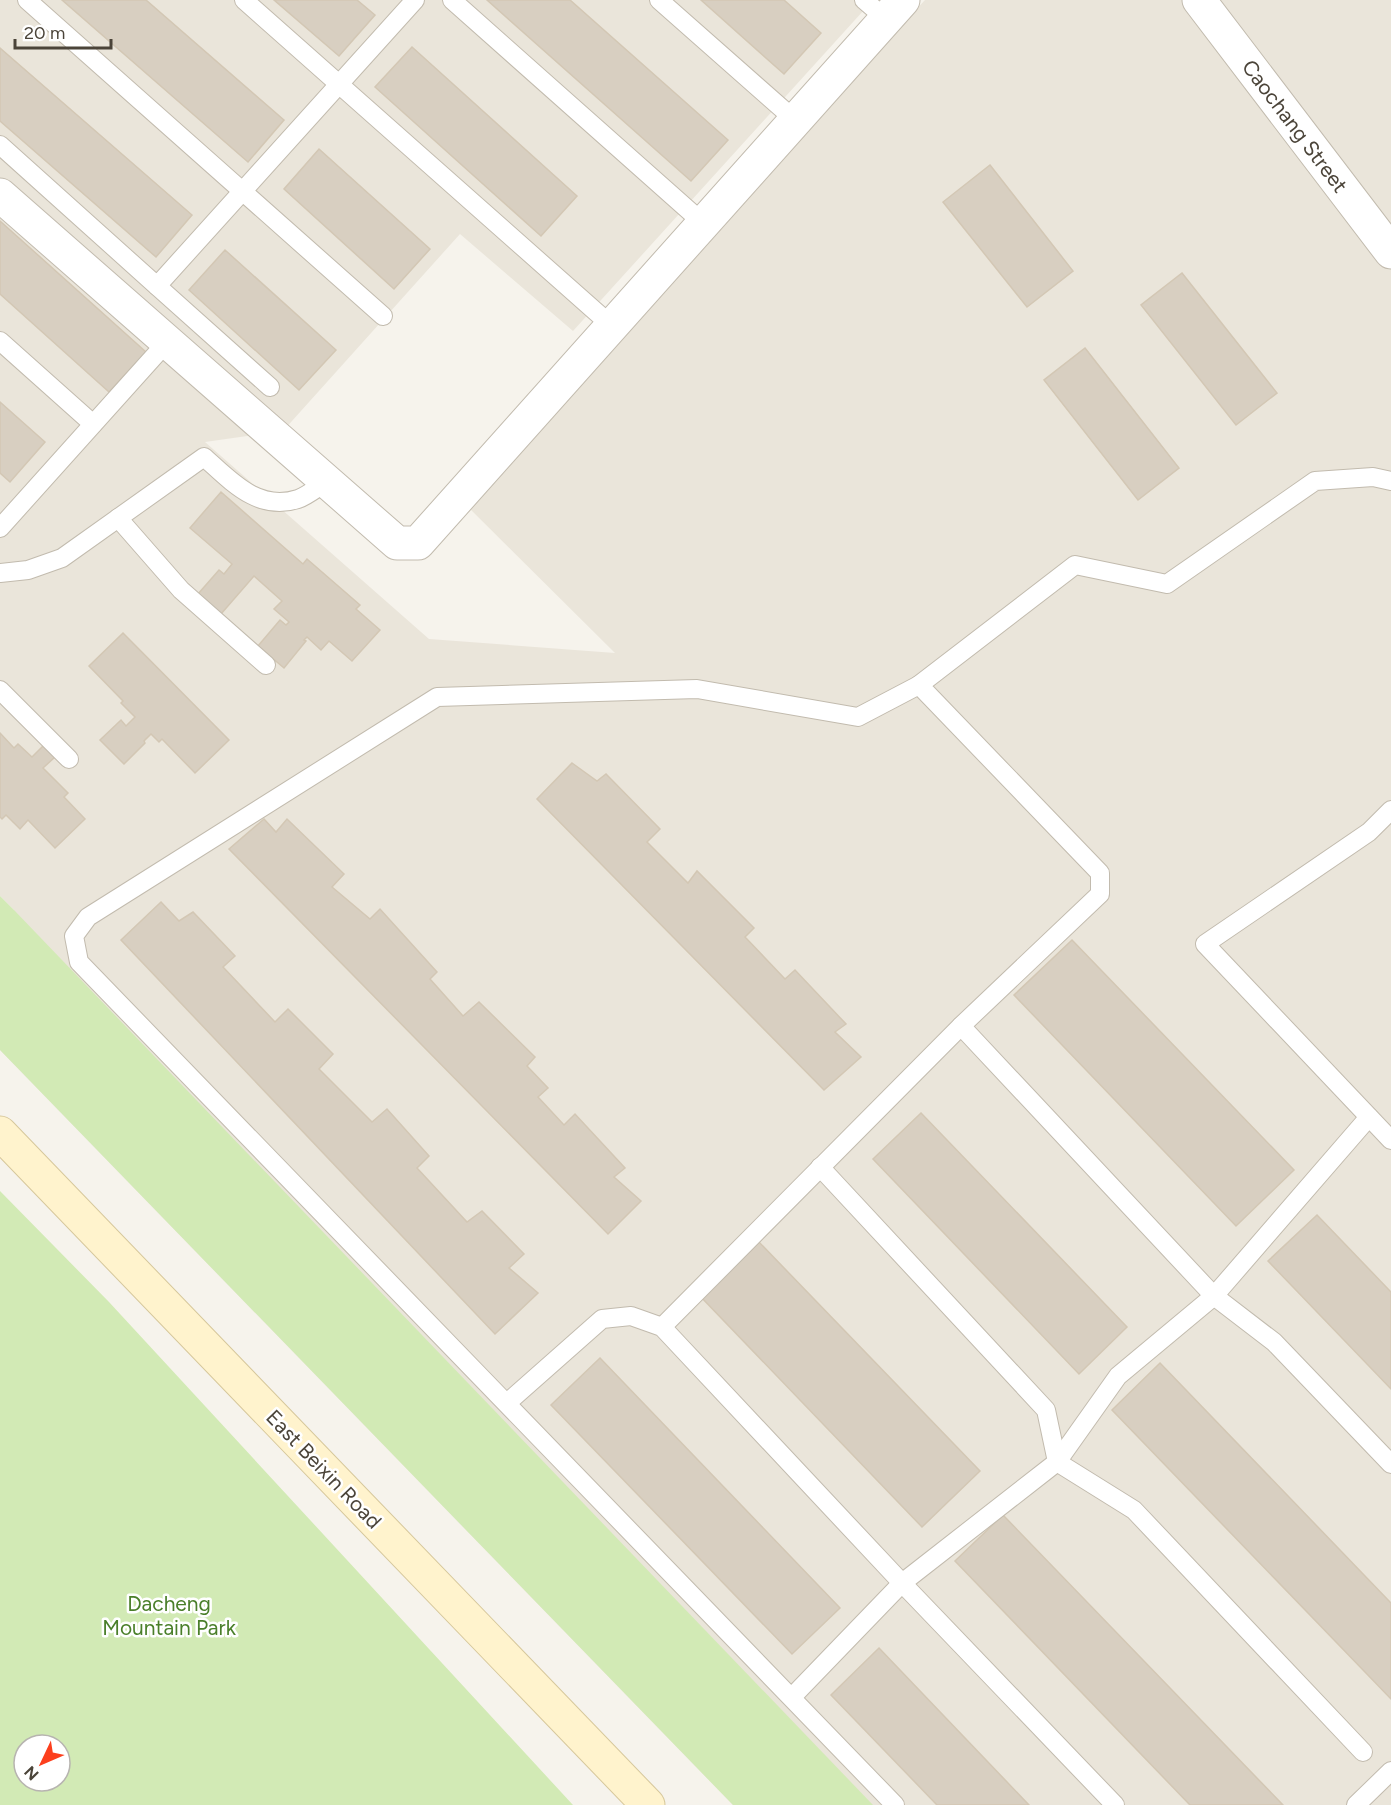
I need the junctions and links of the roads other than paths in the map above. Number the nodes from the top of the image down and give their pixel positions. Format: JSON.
{"nodes":[{"id":1,"x":27,"y":0,"type":"edge"},
{"id":2,"x":244,"y":0,"type":"edge"},
{"id":3,"x":415,"y":0,"type":"edge"},
{"id":4,"x":452,"y":0,"type":"edge"},
{"id":5,"x":659,"y":0,"type":"edge"},
{"id":6,"x":1199,"y":0,"type":"edge"},
{"id":7,"x":884,"y":6,"type":"edge"},
{"id":8,"x":340,"y":83,"type":"junction"},
{"id":9,"x":795,"y":120,"type":"junction"},
{"id":10,"x":0,"y":145,"type":"edge"},
{"id":11,"x":243,"y":192,"type":"junction"},
{"id":12,"x":0,"y":195,"type":"edge"},
{"id":13,"x":704,"y":223,"type":"junction"},
{"id":14,"x":1391,"y":252,"type":"edge"},
{"id":15,"x":157,"y":286,"type":"junction"},
{"id":16,"x":383,"y":316,"type":"dead end"},
{"id":17,"x":612,"y":326,"type":"junction"},
{"id":18,"x":0,"y":341,"type":"edge"},
{"id":19,"x":167,"y":342,"type":"junction"},
{"id":20,"x":270,"y":387,"type":"dead end"},
{"id":21,"x":93,"y":424,"type":"junction"},
{"id":22,"x":326,"y":482,"type":"junction"},
{"id":23,"x":1391,"y":482,"type":"edge"},
{"id":24,"x":118,"y":518,"type":"junction"},
{"id":25,"x":0,"y":528,"type":"edge"},
{"id":26,"x":0,"y":573,"type":"edge"},
{"id":27,"x":266,"y":664,"type":"dead end"},
{"id":28,"x":919,"y":685,"type":"junction"},
{"id":29,"x":0,"y":690,"type":"edge"},
{"id":30,"x":69,"y":759,"type":"dead end"},
{"id":31,"x":1391,"y":810,"type":"edge"},
{"id":32,"x":961,"y":1026,"type":"junction"},
{"id":33,"x":1369,"y":1117,"type":"junction"},
{"id":34,"x":0,"y":1133,"type":"edge"},
{"id":35,"x":1391,"y":1140,"type":"edge"},
{"id":36,"x":820,"y":1167,"type":"junction"},
{"id":37,"x":1214,"y":1296,"type":"junction"},
{"id":38,"x":662,"y":1327,"type":"junction"},
{"id":39,"x":507,"y":1403,"type":"junction"},
{"id":40,"x":1057,"y":1462,"type":"junction"},
{"id":41,"x":1391,"y":1464,"type":"edge"},
{"id":42,"x":902,"y":1583,"type":"junction"},
{"id":43,"x":792,"y":1698,"type":"junction"},
{"id":44,"x":1363,"y":1752,"type":"dead end"},
{"id":45,"x":1391,"y":1771,"type":"edge"},
{"id":46,"x":648,"y":1805,"type":"edge"},
{"id":47,"x":895,"y":1805,"type":"edge"},
{"id":48,"x":1115,"y":1805,"type":"edge"},
{"id":49,"x":1356,"y":1805,"type":"edge"}],
"edges":[{"from":1,"to":11,"type":"lane"},
{"from":2,"to":8,"type":"lane"},
{"from":3,"to":8,"type":"lane"},
{"from":4,"to":13,"type":"lane"},
{"from":5,"to":9,"type":"lane"},
{"from":6,"to":14,"type":"street","name":"Caochang Street"},
{"from":7,"to":9,"type":"street"},
{"from":8,"to":11,"type":"lane"},
{"from":8,"to":17,"type":"lane"},
{"from":9,"to":13,"type":"street"},
{"from":10,"to":15,"type":"lane"},
{"from":11,"to":15,"type":"lane"},
{"from":11,"to":16,"type":"lane"},
{"from":12,"to":19,"type":"street"},
{"from":13,"to":17,"type":"street"},
{"from":15,"to":20,"type":"lane"},
{"from":17,"to":22,"type":"street"},
{"from":18,"to":21,"type":"lane"},
{"from":19,"to":21,"type":"lane"},
{"from":19,"to":22,"type":"street"},
{"from":21,"to":25,"type":"lane"},
{"from":22,"to":24,"type":"lane"},
{"from":23,"to":28,"type":"lane"},
{"from":24,"to":26,"type":"lane"},
{"from":24,"to":27,"type":"lane"},
{"from":28,"to":32,"type":"lane"},
{"from":28,"to":39,"type":"lane"},
{"from":29,"to":30,"type":"lane"},
{"from":31,"to":33,"type":"lane"},
{"from":32,"to":36,"type":"lane"},
{"from":32,"to":37,"type":"lane"},
{"from":33,"to":35,"type":"lane"},
{"from":33,"to":37,"type":"lane"},
{"from":34,"to":46,"type":"main road","name":"East Beixin Road"},
{"from":36,"to":38,"type":"lane"},
{"from":36,"to":40,"type":"lane"},
{"from":37,"to":40,"type":"lane"},
{"from":37,"to":41,"type":"lane"},
{"from":38,"to":39,"type":"lane"},
{"from":38,"to":42,"type":"lane"},
{"from":39,"to":43,"type":"lane"},
{"from":40,"to":42,"type":"lane"},
{"from":40,"to":44,"type":"lane"},
{"from":42,"to":43,"type":"lane"},
{"from":42,"to":48,"type":"lane"},
{"from":43,"to":47,"type":"lane"},
{"from":45,"to":49,"type":"lane"}]}
